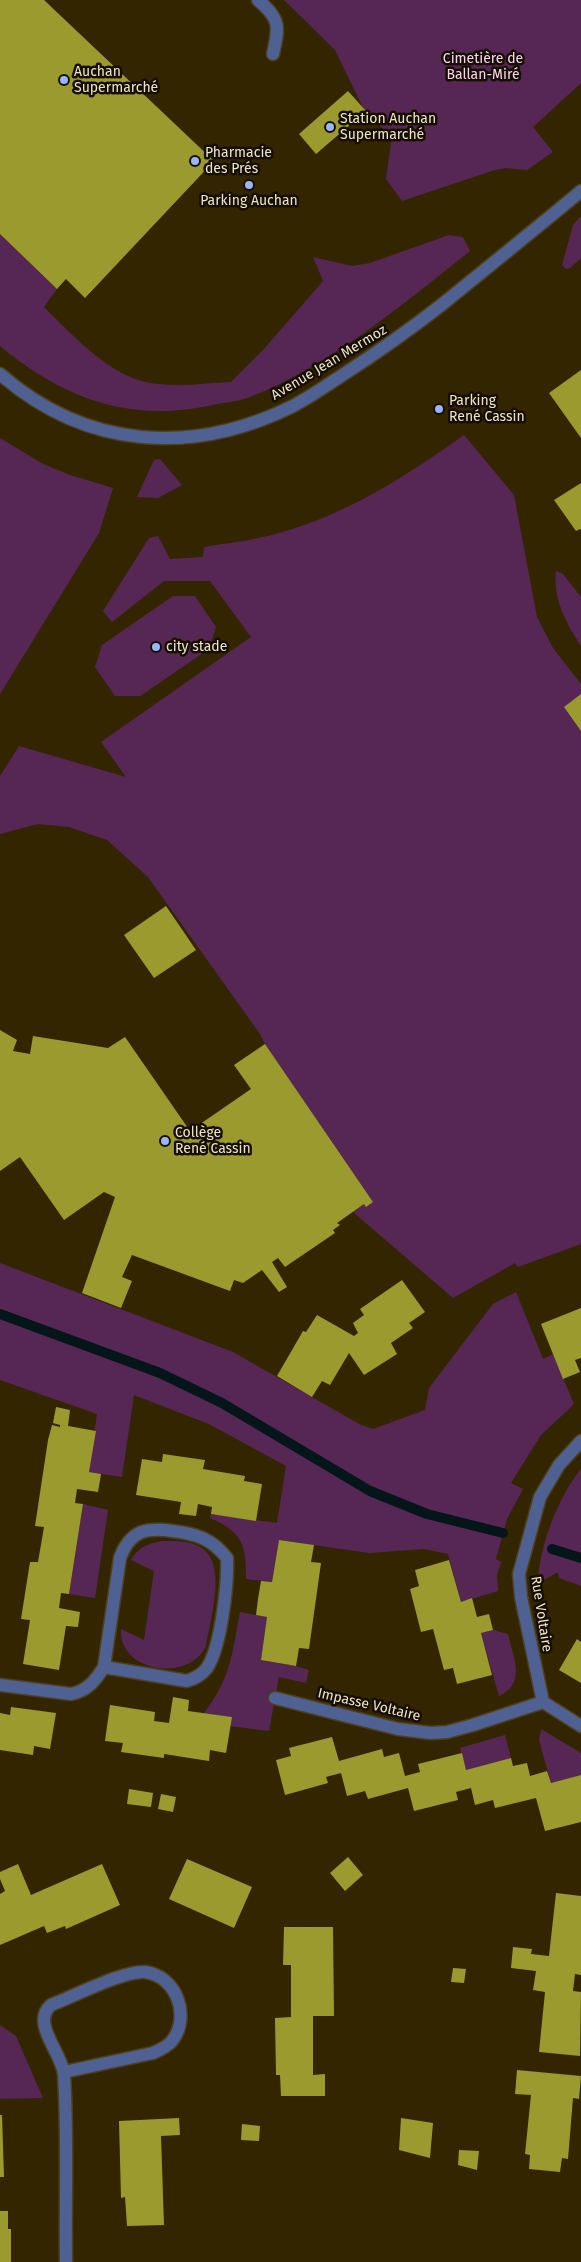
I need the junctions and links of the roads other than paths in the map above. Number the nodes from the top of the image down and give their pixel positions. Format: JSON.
{"nodes":[{"id":1,"x":258,"y":0,"type":"edge"},
{"id":2,"x":273,"y":54,"type":"dead end"},
{"id":3,"x":581,"y":191,"type":"edge"},
{"id":4,"x":0,"y":374,"type":"edge"},
{"id":5,"x":581,"y":1441,"type":"edge"},
{"id":6,"x":104,"y":1667,"type":"junction"},
{"id":7,"x":0,"y":1685,"type":"edge"},
{"id":8,"x":275,"y":1698,"type":"dead end"},
{"id":9,"x":543,"y":1702,"type":"junction"},
{"id":10,"x":581,"y":1726,"type":"edge"},
{"id":11,"x":64,"y":2072,"type":"junction"},
{"id":12,"x":66,"y":2262,"type":"edge"}],
"edges":[{"from":1,"to":2,"type":"street"},
{"from":3,"to":4,"type":"street","name":"Avenue Jean Mermoz"},
{"from":5,"to":9,"type":"street","name":"Rue Voltaire"},
{"from":6,"to":6,"type":"street"},
{"from":6,"to":7,"type":"street"},
{"from":8,"to":9,"type":"street","name":"Impasse Voltaire"},
{"from":9,"to":10,"type":"street"},
{"from":11,"to":11,"type":"street"},
{"from":11,"to":12,"type":"street"}]}
